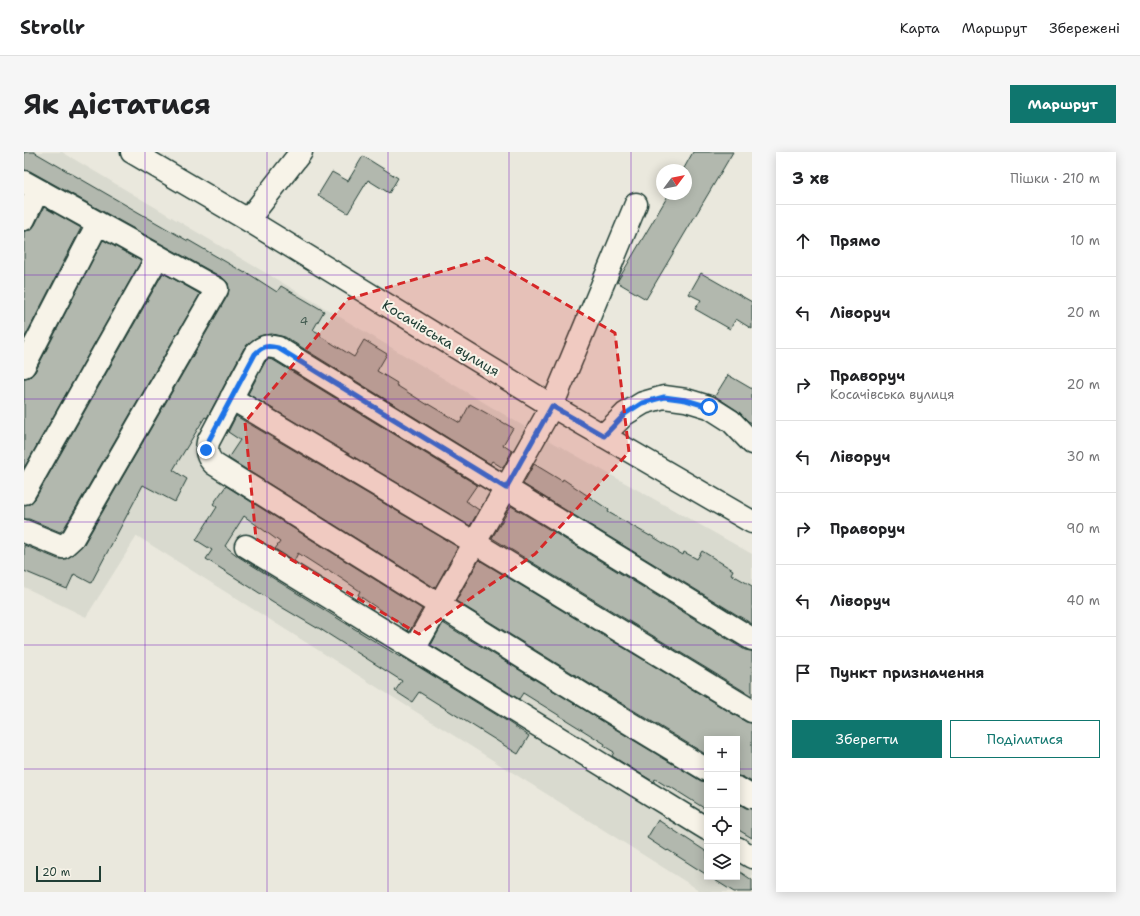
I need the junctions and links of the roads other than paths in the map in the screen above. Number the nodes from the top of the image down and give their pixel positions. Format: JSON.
{"nodes":[{"id":1,"x":301,"y":152,"type":"edge"},
{"id":2,"x":135,"y":153,"type":"edge"},
{"id":3,"x":31,"y":186,"type":"edge"},
{"id":4,"x":636,"y":204,"type":"dead end"},
{"id":5,"x":24,"y":219,"type":"edge"},
{"id":6,"x":248,"y":220,"type":"junction"},
{"id":7,"x":98,"y":223,"type":"junction"},
{"id":8,"x":158,"y":256,"type":"junction"},
{"id":9,"x":24,"y":366,"type":"edge"},
{"id":10,"x":231,"y":398,"type":"junction"},
{"id":11,"x":552,"y":406,"type":"junction"},
{"id":12,"x":604,"y":436,"type":"junction"},
{"id":13,"x":752,"y":443,"type":"edge"},
{"id":14,"x":506,"y":488,"type":"junction"},
{"id":15,"x":24,"y":493,"type":"edge"},
{"id":16,"x":752,"y":522,"type":"edge"},
{"id":17,"x":24,"y":531,"type":"edge"},
{"id":18,"x":475,"y":543,"type":"junction"},
{"id":19,"x":246,"y":546,"type":"dead end"},
{"id":20,"x":439,"y":605,"type":"junction"},
{"id":21,"x":752,"y":640,"type":"edge"},
{"id":22,"x":414,"y":650,"type":"junction"},
{"id":23,"x":752,"y":711,"type":"edge"},
{"id":24,"x":704,"y":768,"type":"edge"},
{"id":25,"x":740,"y":790,"type":"edge"},
{"id":26,"x":752,"y":797,"type":"edge"},
{"id":27,"x":704,"y":828,"type":"edge"},
{"id":28,"x":740,"y":850,"type":"edge"},
{"id":29,"x":752,"y":857,"type":"edge"}],
"edges":[{"from":1,"to":6,"type":"street"},
{"from":2,"to":6,"type":"street","name":"Косачівська вулиця"},
{"from":3,"to":5,"type":"street"},
{"from":3,"to":7,"type":"street"},
{"from":4,"to":11,"type":"street"},
{"from":6,"to":11,"type":"street","name":"Косачівська вулиця"},
{"from":7,"to":8,"type":"street"},
{"from":7,"to":9,"type":"street"},
{"from":8,"to":15,"type":"street"},
{"from":8,"to":17,"type":"street"},
{"from":10,"to":14,"type":"street"},
{"from":10,"to":18,"type":"street"},
{"from":10,"to":20,"type":"street"},
{"from":11,"to":12,"type":"street","name":"Косачівська вулиця"},
{"from":11,"to":14,"type":"street"},
{"from":12,"to":13,"type":"street"},
{"from":12,"to":16,"type":"street","name":"Косачівська вулиця"},
{"from":14,"to":18,"type":"street"},
{"from":14,"to":21,"type":"street"},
{"from":18,"to":20,"type":"street"},
{"from":18,"to":23,"type":"street"},
{"from":19,"to":22,"type":"street"},
{"from":20,"to":22,"type":"street"},
{"from":20,"to":24,"type":"street"},
{"from":22,"to":27,"type":"street"},
{"from":25,"to":26,"type":"street"},
{"from":28,"to":29,"type":"street"}]}
